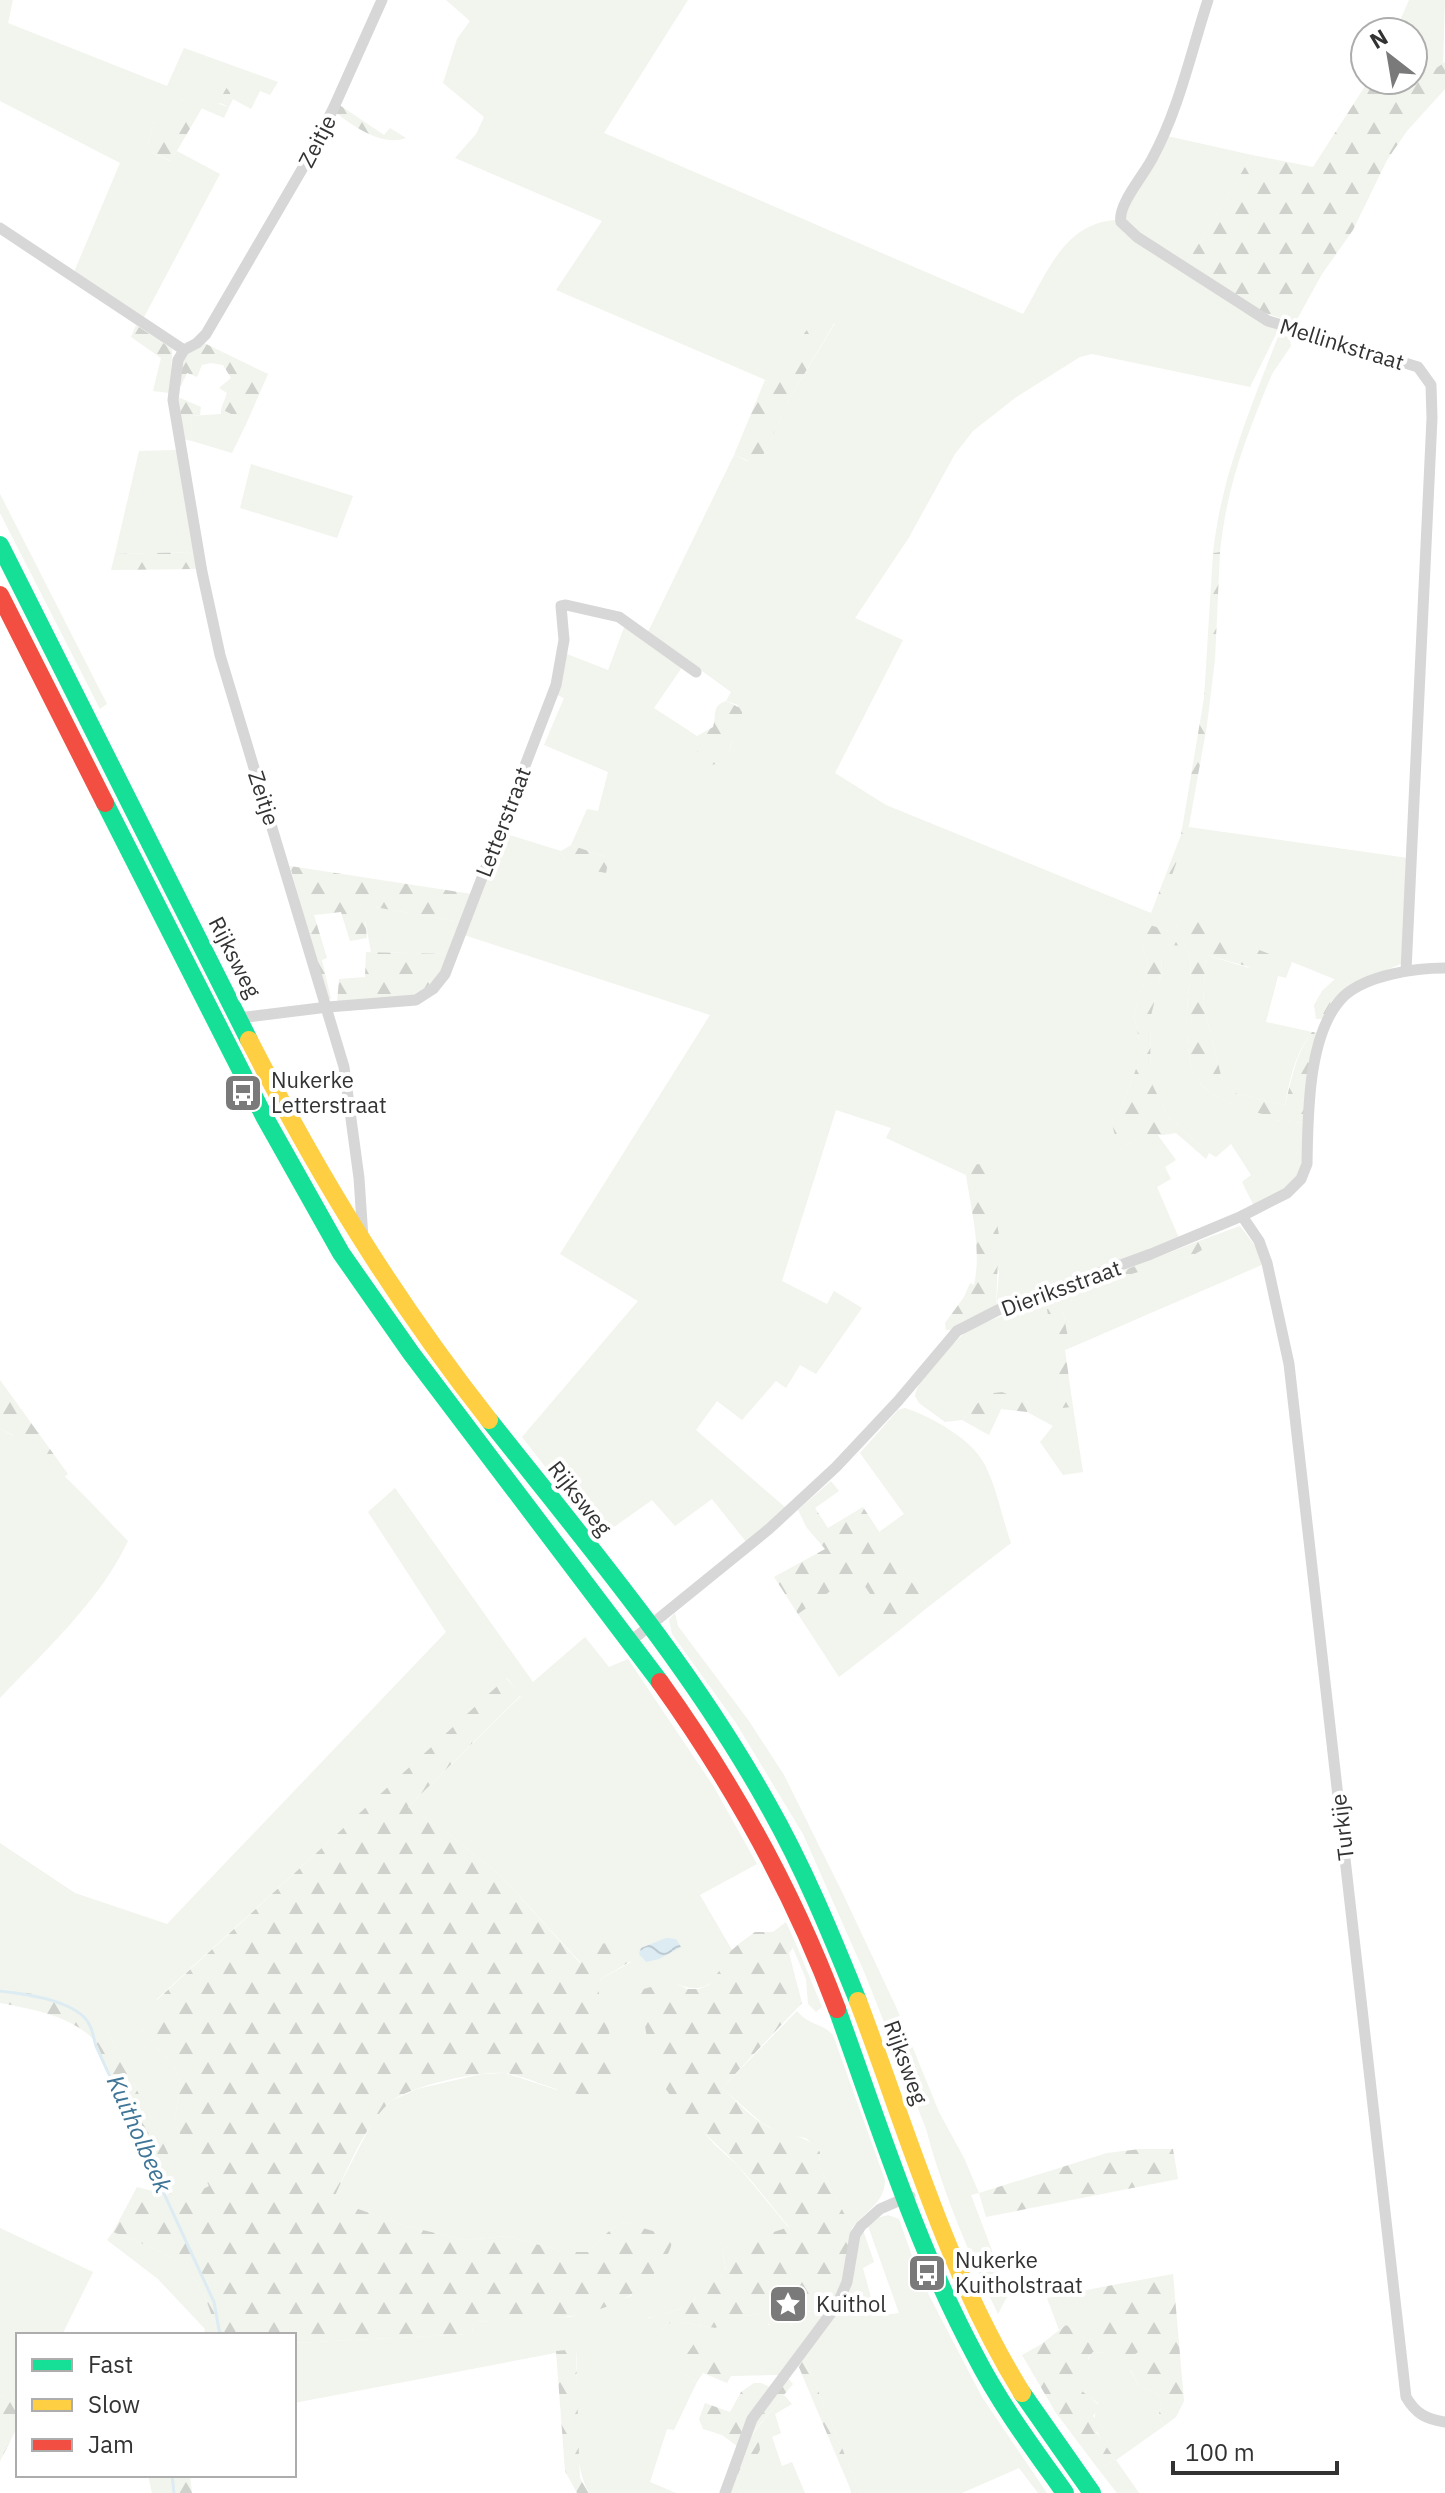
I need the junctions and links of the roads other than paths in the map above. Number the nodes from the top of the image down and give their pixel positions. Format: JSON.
{"nodes":[{"id":1,"x":382,"y":0,"type":"edge"},
{"id":2,"x":1208,"y":0,"type":"edge"},
{"id":3,"x":0,"y":228,"type":"edge"},
{"id":4,"x":184,"y":350,"type":"junction"},
{"id":5,"x":0,"y":545,"type":"edge"},
{"id":6,"x":0,"y":595,"type":"edge"},
{"id":7,"x":696,"y":672,"type":"dead end"},
{"id":8,"x":1445,"y":968,"type":"edge"},
{"id":9,"x":1406,"y":971,"type":"junction"},
{"id":10,"x":328,"y":1007,"type":"junction"},
{"id":11,"x":239,"y":1018,"type":"junction"},
{"id":12,"x":1242,"y":1216,"type":"junction"},
{"id":13,"x":364,"y":1246,"type":"junction"},
{"id":14,"x":650,"y":1628,"type":"junction"},
{"id":15,"x":631,"y":1641,"type":"junction"},
{"id":16,"x":927,"y":2189,"type":"junction"},
{"id":17,"x":906,"y":2197,"type":"junction"},
{"id":18,"x":1445,"y":2422,"type":"edge"},
{"id":19,"x":725,"y":2493,"type":"edge"},
{"id":20,"x":1065,"y":2493,"type":"edge"},
{"id":21,"x":1092,"y":2493,"type":"edge"}],
"edges":[{"from":1,"to":4,"type":"street","name":"Zeitje"},
{"from":2,"to":9,"type":"street","name":"Mellinkstraat"},
{"from":3,"to":4,"type":"street"},
{"from":4,"to":10,"type":"street","name":"Zeitje"},
{"from":5,"to":11,"type":"highway","name":"Rijksweg"},
{"from":6,"to":15,"type":"highway","name":"Rijksweg"},
{"from":7,"to":10,"type":"street","name":"Letterstraat"},
{"from":8,"to":9,"type":"street","name":"Dieriksstraat"},
{"from":9,"to":12,"type":"street","name":"Dieriksstraat"},
{"from":10,"to":11,"type":"street","name":"Letterstraat"},
{"from":10,"to":13,"type":"street","name":"Zeitje"},
{"from":11,"to":13,"type":"highway","name":"Rijksweg"},
{"from":12,"to":14,"type":"street","name":"Dieriksstraat"},
{"from":12,"to":18,"type":"street","name":"Turkije"},
{"from":13,"to":14,"type":"highway","name":"Rijksweg"},
{"from":14,"to":15,"type":"street","name":"Dieriksstraat"},
{"from":14,"to":16,"type":"highway","name":"Rijksweg"},
{"from":15,"to":17,"type":"highway","name":"Rijksweg"},
{"from":16,"to":17,"type":"street"},
{"from":16,"to":21,"type":"highway","name":"Rijksweg"},
{"from":17,"to":19,"type":"street"},
{"from":17,"to":20,"type":"highway","name":"Rijksweg"}]}
